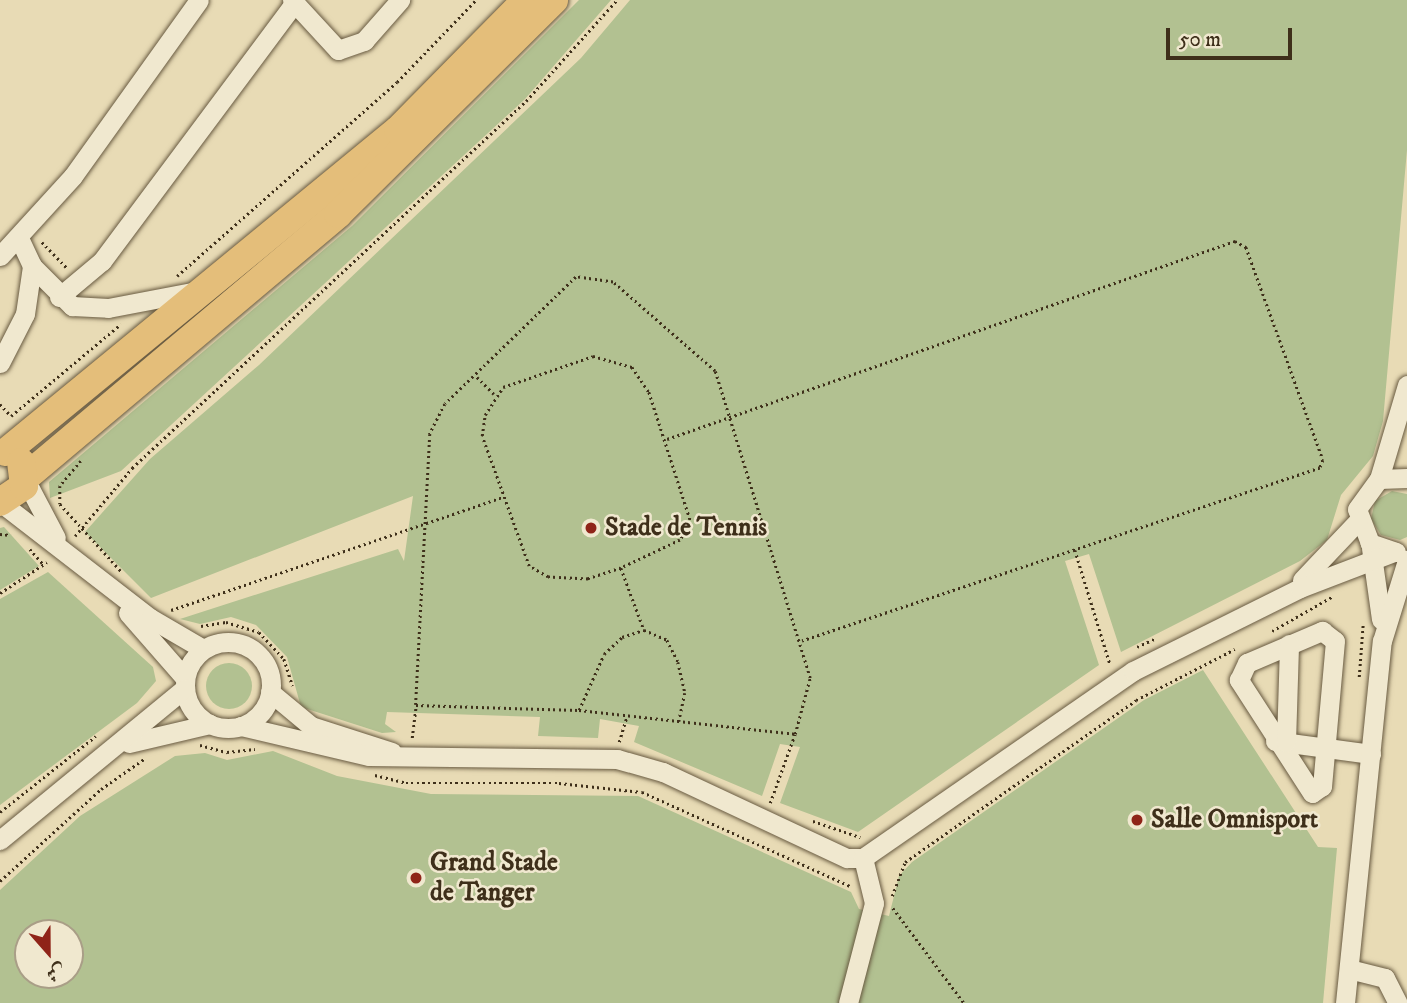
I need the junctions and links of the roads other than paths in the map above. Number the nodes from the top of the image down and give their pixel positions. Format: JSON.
{"nodes":[{"id":1,"x":199,"y":0,"type":"edge"},
{"id":2,"x":400,"y":0,"type":"edge"},
{"id":3,"x":526,"y":0,"type":"edge"},
{"id":4,"x":554,"y":0,"type":"edge"},
{"id":5,"x":293,"y":1,"type":"edge"},
{"id":6,"x":24,"y":234,"type":"junction"},
{"id":7,"x":0,"y":256,"type":"edge"},
{"id":8,"x":33,"y":266,"type":"junction"},
{"id":9,"x":209,"y":289,"type":"junction"},
{"id":10,"x":59,"y":297,"type":"junction"},
{"id":11,"x":1,"y":360,"type":"edge"},
{"id":12,"x":1407,"y":384,"type":"edge"},
{"id":13,"x":2,"y":451,"type":"edge"},
{"id":14,"x":1407,"y":478,"type":"edge"},
{"id":15,"x":26,"y":479,"type":"junction"},
{"id":16,"x":1379,"y":479,"type":"junction"},
{"id":17,"x":0,"y":502,"type":"edge"},
{"id":18,"x":1358,"y":522,"type":"junction"},
{"id":19,"x":63,"y":547,"type":"junction"},
{"id":20,"x":1372,"y":551,"type":"junction"},
{"id":21,"x":1403,"y":554,"type":"edge"},
{"id":22,"x":106,"y":585,"type":"junction"},
{"id":23,"x":1276,"y":600,"type":"junction"},
{"id":24,"x":1382,"y":641,"type":"junction"},
{"id":25,"x":1289,"y":645,"type":"junction"},
{"id":26,"x":204,"y":649,"type":"junction"},
{"id":27,"x":185,"y":683,"type":"junction"},
{"id":28,"x":270,"y":692,"type":"junction"},
{"id":29,"x":210,"y":724,"type":"junction"},
{"id":30,"x":241,"y":726,"type":"junction"},
{"id":31,"x":1281,"y":742,"type":"junction"},
{"id":32,"x":398,"y":747,"type":"junction"},
{"id":33,"x":115,"y":748,"type":"junction"},
{"id":34,"x":1325,"y":748,"type":"junction"},
{"id":35,"x":1371,"y":754,"type":"junction"},
{"id":36,"x":0,"y":840,"type":"edge"},
{"id":37,"x":863,"y":858,"type":"junction"},
{"id":38,"x":1349,"y":969,"type":"junction"},
{"id":39,"x":848,"y":1003,"type":"edge"},
{"id":40,"x":1345,"y":1003,"type":"edge"},
{"id":41,"x":1398,"y":1003,"type":"edge"}],
"edges":[{"from":1,"to":6,"type":"street"},
{"from":2,"to":5,"type":"street"},
{"from":3,"to":9,"type":"highway"},
{"from":4,"to":15,"type":"highway"},
{"from":5,"to":10,"type":"street"},
{"from":6,"to":7,"type":"street"},
{"from":6,"to":8,"type":"street"},
{"from":8,"to":10,"type":"street"},
{"from":8,"to":11,"type":"street"},
{"from":9,"to":10,"type":"street"},
{"from":9,"to":13,"type":"highway"},
{"from":12,"to":16,"type":"street"},
{"from":13,"to":15,"type":"highway"},
{"from":14,"to":16,"type":"street"},
{"from":15,"to":17,"type":"highway"},
{"from":15,"to":19,"type":"street"},
{"from":16,"to":18,"type":"street"},
{"from":17,"to":19,"type":"street"},
{"from":18,"to":20,"type":"street"},
{"from":18,"to":23,"type":"street"},
{"from":19,"to":22,"type":"street"},
{"from":20,"to":21,"type":"street"},
{"from":20,"to":23,"type":"street"},
{"from":20,"to":24,"type":"street"},
{"from":21,"to":24,"type":"street"},
{"from":22,"to":26,"type":"street"},
{"from":22,"to":27,"type":"street"},
{"from":23,"to":37,"type":"street"},
{"from":24,"to":35,"type":"street"},
{"from":25,"to":31,"type":"street"},
{"from":25,"to":31,"type":"street"},
{"from":25,"to":34,"type":"street"},
{"from":26,"to":27,"type":"street"},
{"from":26,"to":28,"type":"street"},
{"from":27,"to":29,"type":"street"},
{"from":27,"to":33,"type":"street"},
{"from":28,"to":30,"type":"street"},
{"from":28,"to":32,"type":"street"},
{"from":29,"to":30,"type":"street"},
{"from":29,"to":33,"type":"street"},
{"from":30,"to":32,"type":"street"},
{"from":31,"to":34,"type":"street"},
{"from":31,"to":34,"type":"street"},
{"from":32,"to":37,"type":"street"},
{"from":33,"to":36,"type":"street"},
{"from":34,"to":35,"type":"street"},
{"from":35,"to":38,"type":"street"},
{"from":37,"to":39,"type":"street"},
{"from":38,"to":40,"type":"street"},
{"from":38,"to":41,"type":"street"}]}
